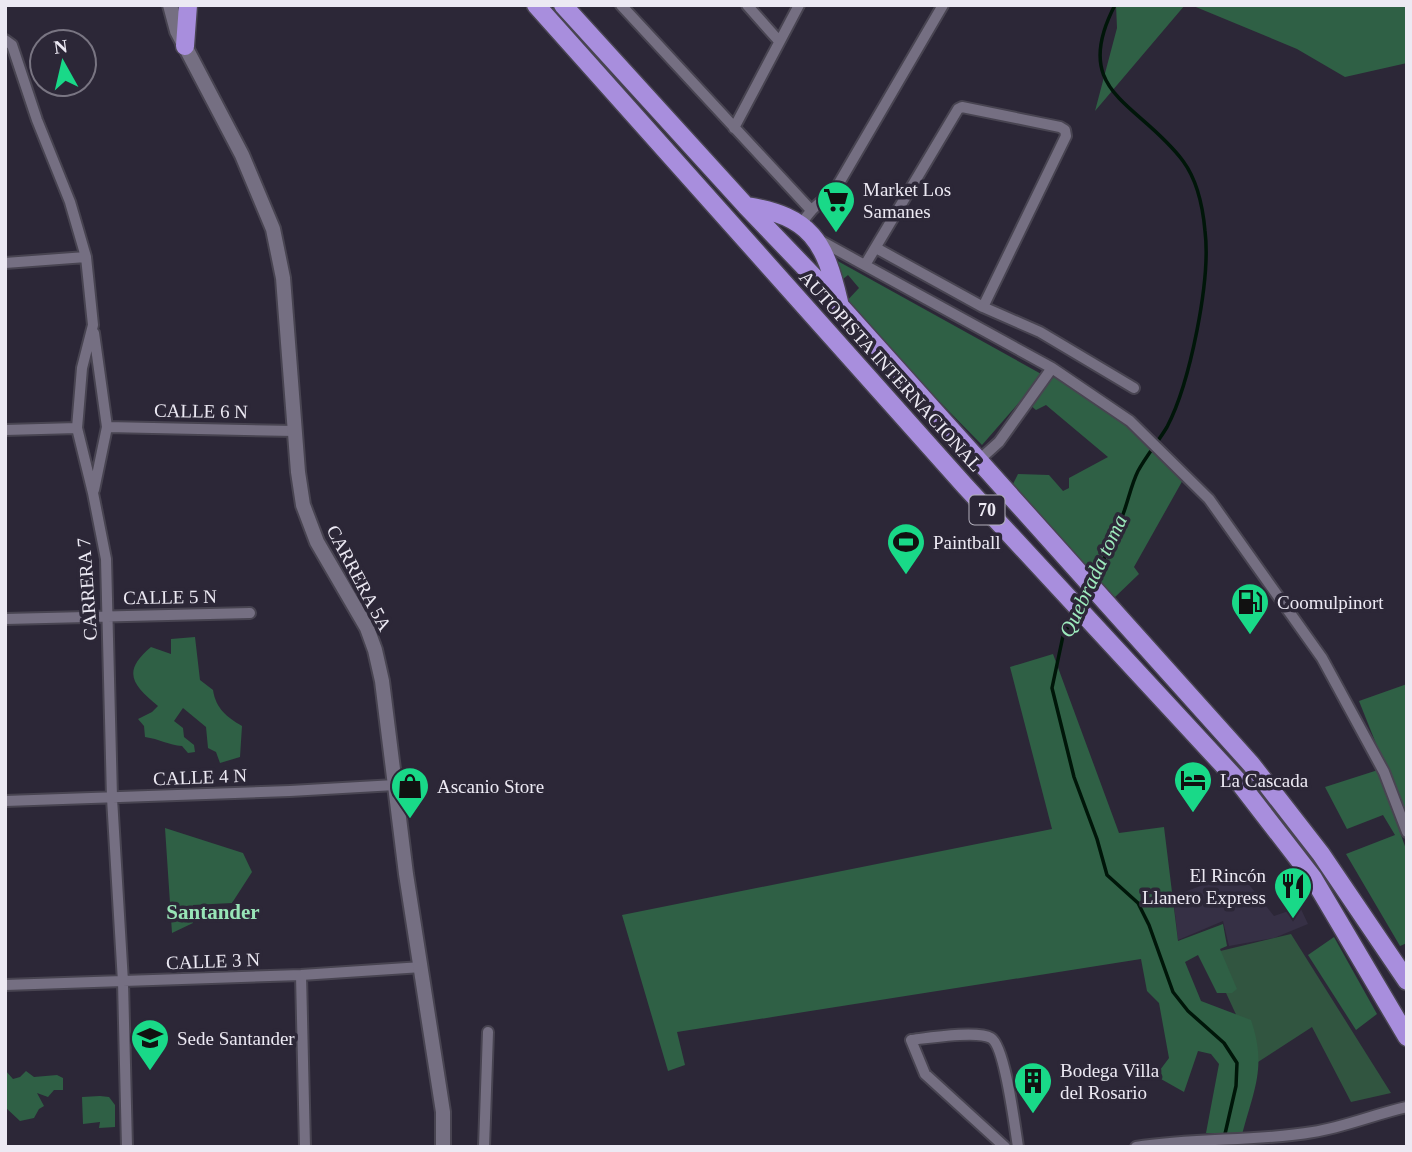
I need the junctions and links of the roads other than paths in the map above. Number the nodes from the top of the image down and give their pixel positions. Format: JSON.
{"nodes":[{"id":1,"x":170,"y":5,"type":"edge"},
{"id":2,"x":179,"y":5,"type":"edge"},
{"id":3,"x":188,"y":5,"type":"edge"},
{"id":4,"x":536,"y":5,"type":"edge"},
{"id":5,"x":621,"y":5,"type":"edge"},
{"id":6,"x":747,"y":5,"type":"edge"},
{"id":7,"x":799,"y":5,"type":"edge"},
{"id":8,"x":943,"y":5,"type":"edge"},
{"id":9,"x":565,"y":6,"type":"edge"},
{"id":10,"x":779,"y":41,"type":"junction"},
{"id":11,"x":8,"y":43,"type":"edge"},
{"id":12,"x":185,"y":46,"type":"junction"},
{"id":13,"x":734,"y":128,"type":"junction"},
{"id":14,"x":746,"y":206,"type":"junction"},
{"id":15,"x":808,"y":223,"type":"junction"},
{"id":16,"x":876,"y":248,"type":"junction"},
{"id":17,"x":86,"y":257,"type":"junction"},
{"id":18,"x":5,"y":263,"type":"edge"},
{"id":19,"x":865,"y":265,"type":"junction"},
{"id":20,"x":840,"y":307,"type":"junction"},
{"id":21,"x":983,"y":307,"type":"junction"},
{"id":22,"x":93,"y":325,"type":"junction"},
{"id":23,"x":1052,"y":368,"type":"junction"},
{"id":24,"x":1134,"y":388,"type":"dead end"},
{"id":25,"x":107,"y":427,"type":"junction"},
{"id":26,"x":77,"y":428,"type":"junction"},
{"id":27,"x":5,"y":430,"type":"edge"},
{"id":28,"x":295,"y":431,"type":"junction"},
{"id":29,"x":978,"y":461,"type":"junction"},
{"id":30,"x":93,"y":493,"type":"junction"},
{"id":31,"x":250,"y":613,"type":"dead end"},
{"id":32,"x":109,"y":615,"type":"junction"},
{"id":33,"x":5,"y":619,"type":"edge"},
{"id":34,"x":395,"y":785,"type":"junction"},
{"id":35,"x":112,"y":798,"type":"junction"},
{"id":36,"x":5,"y":801,"type":"edge"},
{"id":37,"x":1407,"y":832,"type":"edge"},
{"id":38,"x":422,"y":967,"type":"junction"},
{"id":39,"x":301,"y":975,"type":"junction"},
{"id":40,"x":1407,"y":981,"type":"edge"},
{"id":41,"x":123,"y":982,"type":"junction"},
{"id":42,"x":5,"y":985,"type":"edge"},
{"id":43,"x":488,"y":1032,"type":"dead end"},
{"id":44,"x":1407,"y":1037,"type":"edge"},
{"id":45,"x":1407,"y":1107,"type":"edge"},
{"id":46,"x":127,"y":1147,"type":"edge"},
{"id":47,"x":305,"y":1147,"type":"edge"},
{"id":48,"x":443,"y":1147,"type":"edge"},
{"id":49,"x":484,"y":1147,"type":"edge"},
{"id":50,"x":1005,"y":1147,"type":"edge"},
{"id":51,"x":1018,"y":1147,"type":"edge"},
{"id":52,"x":1136,"y":1147,"type":"edge"}],
"edges":[{"from":1,"to":12,"type":"street","name":"CARRERA 5A"},
{"from":2,"to":12,"type":"street","name":"CARRERA 5A"},
{"from":3,"to":12,"type":"highway"},
{"from":4,"to":44,"type":"highway","name":"AUTOPISTA INTERNACIONAL","number":"70"},
{"from":5,"to":13,"type":"street"},
{"from":6,"to":10,"type":"street"},
{"from":7,"to":10,"type":"street"},
{"from":8,"to":15,"type":"street"},
{"from":9,"to":14,"type":"highway","name":"AUTOPISTA INTERNACIONAL","number":"70"},
{"from":10,"to":13,"type":"street"},
{"from":11,"to":17,"type":"street","name":"CARRERA 7"},
{"from":12,"to":28,"type":"street","name":"CARRERA 5A"},
{"from":13,"to":15,"type":"street"},
{"from":14,"to":15,"type":"highway"},
{"from":14,"to":20,"type":"highway","name":"AUTOPISTA INTERNACIONAL","number":"70"},
{"from":15,"to":19,"type":"street"},
{"from":15,"to":20,"type":"highway"},
{"from":16,"to":19,"type":"street"},
{"from":16,"to":21,"type":"street"},
{"from":16,"to":21,"type":"street"},
{"from":17,"to":18,"type":"street"},
{"from":17,"to":22,"type":"street","name":"CARRERA 7"},
{"from":19,"to":23,"type":"street"},
{"from":20,"to":29,"type":"highway","name":"AUTOPISTA INTERNACIONAL","number":"70"},
{"from":21,"to":24,"type":"street"},
{"from":22,"to":25,"type":"street"},
{"from":22,"to":26,"type":"street","name":"CARRERA 7"},
{"from":23,"to":29,"type":"street"},
{"from":23,"to":37,"type":"street"},
{"from":25,"to":28,"type":"street","name":"CALLE 6 N"},
{"from":25,"to":30,"type":"street"},
{"from":26,"to":27,"type":"street"},
{"from":26,"to":30,"type":"street","name":"CARRERA 7"},
{"from":28,"to":34,"type":"street","name":"CARRERA 5A"},
{"from":29,"to":40,"type":"highway","name":"AUTOPISTA INTERNACIONAL","number":"70"},
{"from":30,"to":32,"type":"street","name":"CARRERA 7"},
{"from":31,"to":32,"type":"street","name":"CALLE 5 N"},
{"from":32,"to":33,"type":"street","name":"CALLE 5 N"},
{"from":32,"to":35,"type":"street","name":"CARRERA 7"},
{"from":34,"to":35,"type":"street","name":"CALLE 4 N"},
{"from":34,"to":38,"type":"street","name":"CARRERA 5A"},
{"from":35,"to":36,"type":"street","name":"CALLE 4 N"},
{"from":35,"to":41,"type":"street","name":"CARRERA 7"},
{"from":38,"to":39,"type":"street","name":"CALLE 3 N"},
{"from":38,"to":48,"type":"street","name":"CARRERA 5A"},
{"from":39,"to":41,"type":"street","name":"CALLE 3 N"},
{"from":39,"to":47,"type":"street"},
{"from":41,"to":42,"type":"street","name":"CALLE 3 N"},
{"from":41,"to":46,"type":"street","name":"CARRERA 7"},
{"from":43,"to":49,"type":"street"},
{"from":45,"to":52,"type":"street"},
{"from":50,"to":51,"type":"street"}]}
